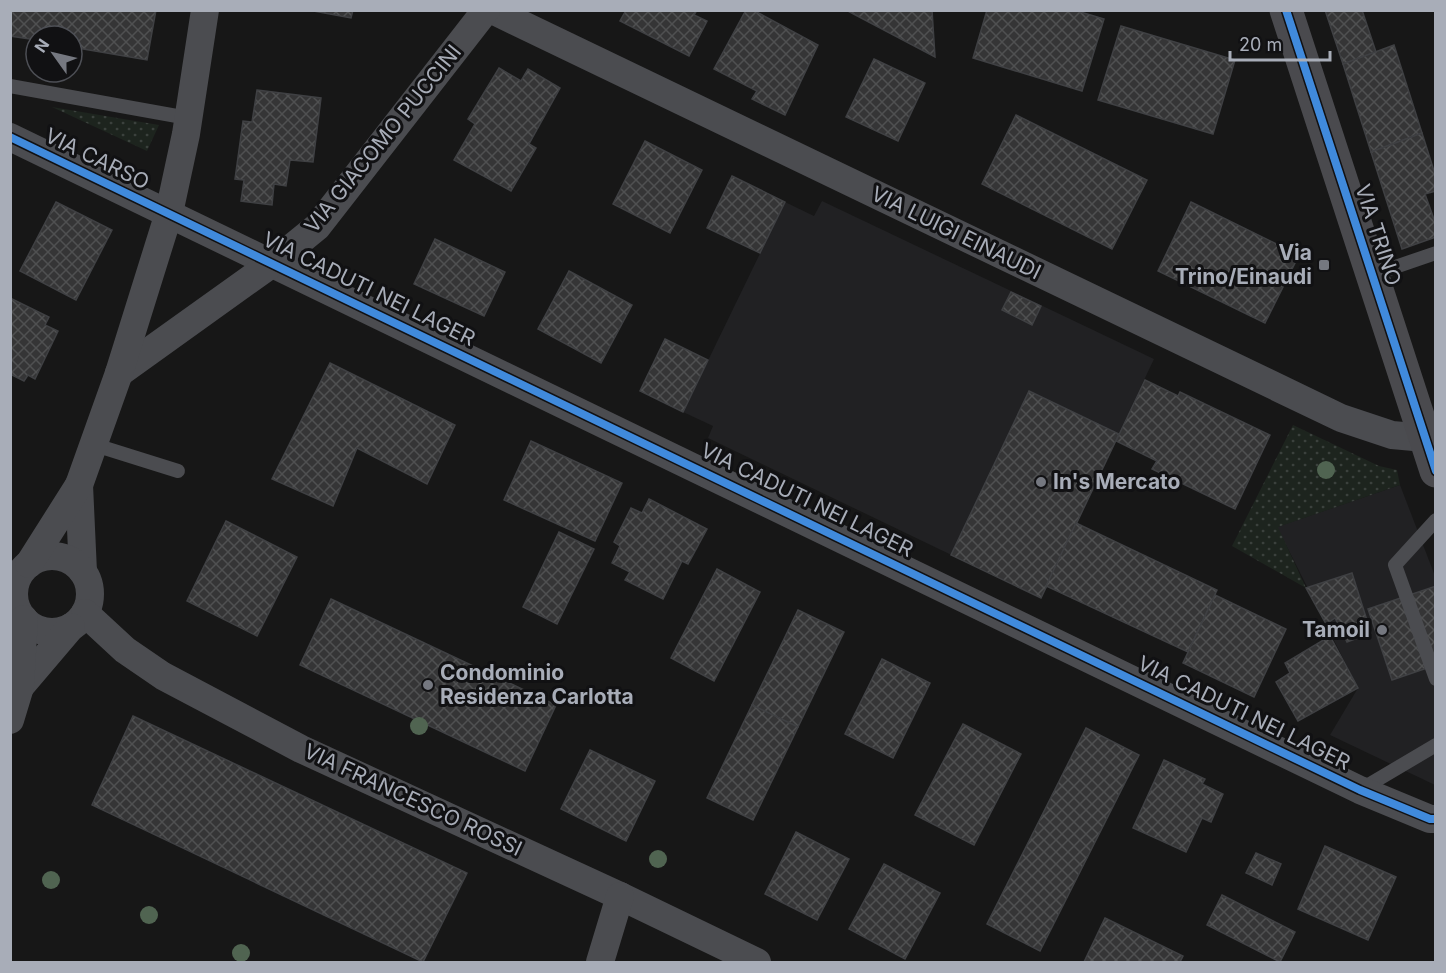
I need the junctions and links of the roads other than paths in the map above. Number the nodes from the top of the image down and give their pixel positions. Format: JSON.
{"nodes":[{"id":1,"x":205,"y":10,"type":"edge"},
{"id":2,"x":486,"y":10,"type":"edge"},
{"id":3,"x":492,"y":10,"type":"edge"},
{"id":4,"x":1286,"y":10,"type":"edge"},
{"id":5,"x":10,"y":86,"type":"edge"},
{"id":6,"x":188,"y":118,"type":"junction"},
{"id":7,"x":10,"y":137,"type":"edge"},
{"id":8,"x":169,"y":213,"type":"junction"},
{"id":9,"x":1436,"y":253,"type":"edge"},
{"id":10,"x":274,"y":262,"type":"junction"},
{"id":11,"x":1372,"y":275,"type":"junction"},
{"id":12,"x":119,"y":374,"type":"junction"},
{"id":13,"x":1425,"y":438,"type":"junction"},
{"id":14,"x":95,"y":445,"type":"junction"},
{"id":15,"x":178,"y":471,"type":"dead end"},
{"id":16,"x":1436,"y":471,"type":"edge"},
{"id":17,"x":80,"y":486,"type":"junction"},
{"id":18,"x":1436,"y":520,"type":"edge"},
{"id":19,"x":20,"y":568,"type":"edge"},
{"id":20,"x":83,"y":572,"type":"junction"},
{"id":21,"x":18,"y":615,"type":"edge"},
{"id":22,"x":78,"y":620,"type":"junction"},
{"id":23,"x":1436,"y":679,"type":"edge"},
{"id":24,"x":20,"y":687,"type":"junction"},
{"id":25,"x":10,"y":720,"type":"edge"},
{"id":26,"x":1436,"y":745,"type":"edge"},
{"id":27,"x":1360,"y":790,"type":"junction"},
{"id":28,"x":1434,"y":820,"type":"edge"},
{"id":29,"x":620,"y":896,"type":"junction"},
{"id":30,"x":600,"y":963,"type":"edge"},
{"id":31,"x":757,"y":963,"type":"edge"}],
"edges":[{"from":1,"to":6,"type":"street"},
{"from":2,"to":10,"type":"street","name":"VIA GIACOMO PUCCINI"},
{"from":3,"to":13,"type":"street","name":"VIA LUIGI EINAUDI"},
{"from":4,"to":11,"type":"main road","name":"VIA TRINO"},
{"from":5,"to":6,"type":"lane"},
{"from":6,"to":8,"type":"street"},
{"from":7,"to":8,"type":"street","name":"VIA CARSO"},
{"from":8,"to":10,"type":"street","name":"VIA CADUTI NEI LAGER"},
{"from":8,"to":12,"type":"street"},
{"from":9,"to":11,"type":"lane"},
{"from":10,"to":12,"type":"street","name":"VIA GIACOMO PUCCINI"},
{"from":10,"to":27,"type":"street","name":"VIA CADUTI NEI LAGER"},
{"from":11,"to":13,"type":"main road","name":"VIA TRINO"},
{"from":12,"to":14,"type":"street"},
{"from":13,"to":16,"type":"main road","name":"VIA TRINO"},
{"from":14,"to":15,"type":"lane"},
{"from":14,"to":17,"type":"street"},
{"from":17,"to":19,"type":"street"},
{"from":17,"to":20,"type":"street"},
{"from":18,"to":23,"type":"lane"},
{"from":19,"to":20,"type":"street"},
{"from":19,"to":21,"type":"street"},
{"from":20,"to":22,"type":"street"},
{"from":21,"to":22,"type":"street"},
{"from":21,"to":24,"type":"street"},
{"from":22,"to":24,"type":"street"},
{"from":22,"to":29,"type":"street","name":"VIA FRANCESCO ROSSI"},
{"from":24,"to":25,"type":"street"},
{"from":26,"to":27,"type":"lane"},
{"from":27,"to":28,"type":"street","name":"VIA CADUTI NEI LAGER"},
{"from":29,"to":30,"type":"street"},
{"from":29,"to":31,"type":"street","name":"VIA FRANCESCO ROSSI"}]}
